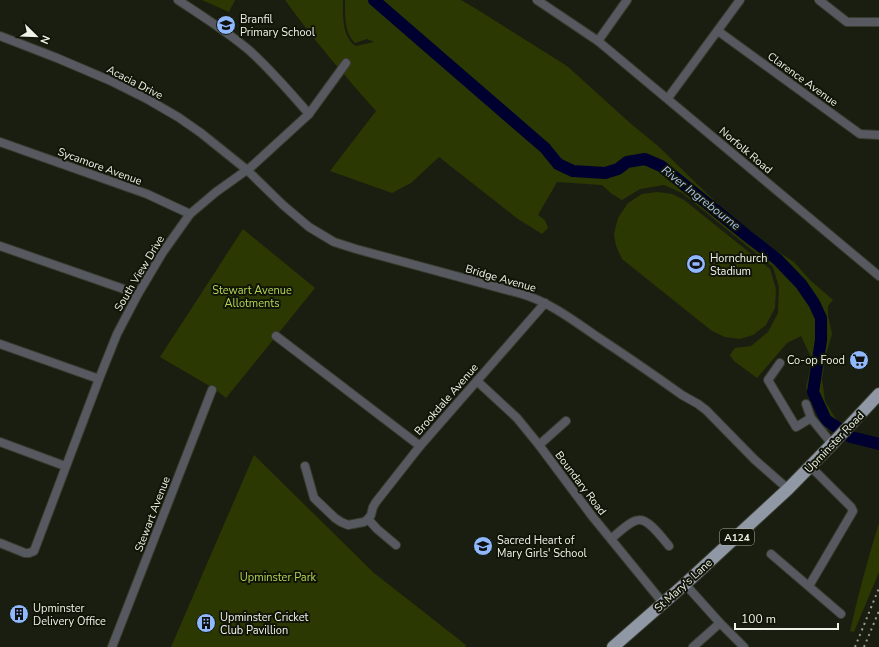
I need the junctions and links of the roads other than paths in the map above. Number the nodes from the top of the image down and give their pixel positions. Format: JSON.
{"nodes":[{"id":1,"x":178,"y":0,"type":"edge"},
{"id":2,"x":537,"y":0,"type":"edge"},
{"id":3,"x":627,"y":0,"type":"edge"},
{"id":4,"x":740,"y":0,"type":"edge"},
{"id":5,"x":819,"y":0,"type":"edge"},
{"id":6,"x":879,"y":22,"type":"edge"},
{"id":7,"x":718,"y":31,"type":"junction"},
{"id":8,"x":0,"y":36,"type":"edge"},
{"id":9,"x":598,"y":40,"type":"junction"},
{"id":10,"x":346,"y":63,"type":"dead end"},
{"id":11,"x":668,"y":98,"type":"junction"},
{"id":12,"x":309,"y":114,"type":"junction"},
{"id":13,"x":879,"y":135,"type":"edge"},
{"id":14,"x":0,"y":142,"type":"edge"},
{"id":15,"x":248,"y":170,"type":"junction"},
{"id":16,"x":190,"y":214,"type":"junction"},
{"id":17,"x":0,"y":246,"type":"edge"},
{"id":18,"x":879,"y":276,"type":"edge"},
{"id":19,"x":138,"y":294,"type":"junction"},
{"id":20,"x":545,"y":303,"type":"junction"},
{"id":21,"x":276,"y":336,"type":"dead end"},
{"id":22,"x":0,"y":344,"type":"edge"},
{"id":23,"x":780,"y":363,"type":"dead end"},
{"id":24,"x":98,"y":379,"type":"junction"},
{"id":25,"x":476,"y":381,"type":"junction"},
{"id":26,"x":212,"y":390,"type":"dead end"},
{"id":27,"x":879,"y":394,"type":"edge"},
{"id":28,"x":806,"y":404,"type":"dead end"},
{"id":29,"x":811,"y":418,"type":"junction"},
{"id":30,"x":566,"y":421,"type":"dead end"},
{"id":31,"x":840,"y":436,"type":"junction"},
{"id":32,"x":0,"y":442,"type":"edge"},
{"id":33,"x":539,"y":445,"type":"junction"},
{"id":34,"x":420,"y":446,"type":"junction"},
{"id":35,"x":65,"y":466,"type":"junction"},
{"id":36,"x":305,"y":466,"type":"dead end"},
{"id":37,"x":810,"y":466,"type":"junction"},
{"id":38,"x":788,"y":489,"type":"junction"},
{"id":39,"x":368,"y":519,"type":"junction"},
{"id":40,"x":611,"y":539,"type":"junction"},
{"id":41,"x":0,"y":544,"type":"edge"},
{"id":42,"x":396,"y":545,"type":"dead end"},
{"id":43,"x":669,"y":546,"type":"dead end"},
{"id":44,"x":771,"y":554,"type":"dead end"},
{"id":45,"x":685,"y":584,"type":"junction"},
{"id":46,"x":809,"y":586,"type":"junction"},
{"id":47,"x":663,"y":603,"type":"junction"},
{"id":48,"x":841,"y":614,"type":"dead end"},
{"id":49,"x":720,"y":623,"type":"junction"},
{"id":50,"x":112,"y":647,"type":"edge"},
{"id":51,"x":614,"y":647,"type":"edge"},
{"id":52,"x":693,"y":647,"type":"edge"},
{"id":53,"x":744,"y":647,"type":"edge"}],
"edges":[{"from":1,"to":12,"type":"street"},
{"from":2,"to":9,"type":"street","name":"Norfolk Road"},
{"from":3,"to":9,"type":"street"},
{"from":4,"to":7,"type":"street"},
{"from":5,"to":6,"type":"street"},
{"from":7,"to":11,"type":"street"},
{"from":7,"to":13,"type":"street","name":"Clarence Avenue"},
{"from":8,"to":15,"type":"street","name":"Acacia Drive"},
{"from":9,"to":11,"type":"street","name":"Norfolk Road"},
{"from":10,"to":12,"type":"street","name":"South View Drive"},
{"from":11,"to":18,"type":"street","name":"Norfolk Road"},
{"from":12,"to":15,"type":"street","name":"South View Drive"},
{"from":14,"to":16,"type":"street","name":"Sycamore Avenue"},
{"from":15,"to":16,"type":"street","name":"South View Drive"},
{"from":15,"to":20,"type":"street","name":"Bridge Avenue"},
{"from":16,"to":19,"type":"street","name":"South View Drive"},
{"from":17,"to":19,"type":"street"},
{"from":19,"to":24,"type":"street","name":"South View Drive"},
{"from":20,"to":25,"type":"street","name":"Brookdale Avenue"},
{"from":20,"to":38,"type":"street","name":"Bridge Avenue"},
{"from":21,"to":34,"type":"street","name":"Brookdale Avenue"},
{"from":22,"to":24,"type":"street"},
{"from":23,"to":29,"type":"street"},
{"from":24,"to":35,"type":"street","name":"South View Drive"},
{"from":25,"to":33,"type":"street","name":"Boundary Road"},
{"from":25,"to":34,"type":"street","name":"Brookdale Avenue"},
{"from":26,"to":50,"type":"street","name":"Stewart Avenue"},
{"from":27,"to":31,"type":"main road","name":"Upminster Road","number":"A124"},
{"from":28,"to":29,"type":"street"},
{"from":29,"to":31,"type":"street"},
{"from":30,"to":33,"type":"street"},
{"from":31,"to":37,"type":"main road","name":"Upminster Road","number":"A124"},
{"from":32,"to":35,"type":"street"},
{"from":33,"to":40,"type":"street","name":"Boundary Road"},
{"from":34,"to":39,"type":"street"},
{"from":35,"to":41,"type":"street","name":"South View Drive"},
{"from":36,"to":39,"type":"street"},
{"from":37,"to":38,"type":"main road","name":"Upminster Road","number":"A124"},
{"from":37,"to":46,"type":"street"},
{"from":38,"to":45,"type":"main road","name":"St Mary's Lane","number":"A124"},
{"from":39,"to":42,"type":"street"},
{"from":40,"to":43,"type":"street"},
{"from":40,"to":47,"type":"street","name":"Boundary Road"},
{"from":44,"to":46,"type":"street"},
{"from":45,"to":47,"type":"main road","name":"St Mary's Lane","number":"A124"},
{"from":45,"to":49,"type":"street"},
{"from":46,"to":48,"type":"street"},
{"from":47,"to":51,"type":"main road","name":"St Mary's Lane","number":"A124"},
{"from":49,"to":52,"type":"street"},
{"from":49,"to":53,"type":"street"}]}
